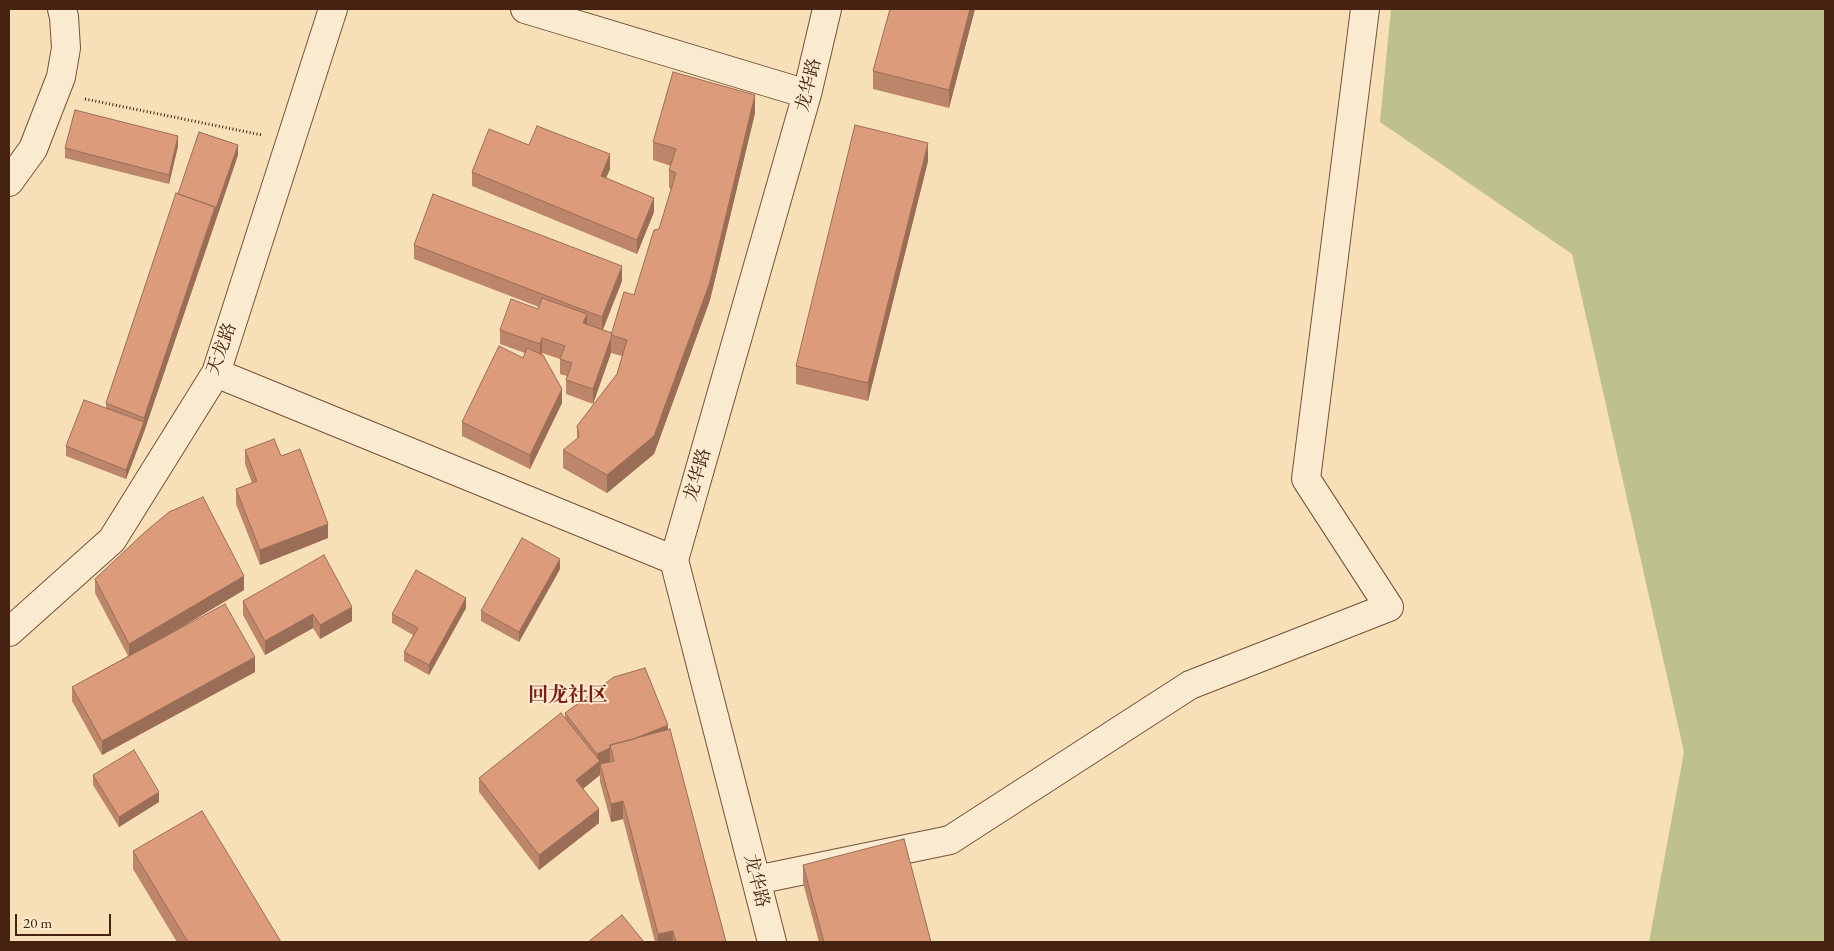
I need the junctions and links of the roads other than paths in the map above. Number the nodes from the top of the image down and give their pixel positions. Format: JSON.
{"nodes":[{"id":1,"x":62,"y":9,"type":"edge"},
{"id":2,"x":333,"y":9,"type":"edge"},
{"id":3,"x":525,"y":9,"type":"edge"},
{"id":4,"x":827,"y":9,"type":"edge"},
{"id":5,"x":1365,"y":9,"type":"edge"},
{"id":6,"x":808,"y":94,"type":"junction"},
{"id":7,"x":9,"y":182,"type":"edge"},
{"id":8,"x":216,"y":373,"type":"junction"},
{"id":9,"x":674,"y":560,"type":"junction"},
{"id":10,"x":9,"y":632,"type":"edge"},
{"id":11,"x":756,"y":880,"type":"junction"},
{"id":12,"x":772,"y":942,"type":"edge"}],
"edges":[{"from":1,"to":7,"type":"street"},
{"from":2,"to":8,"type":"street","name":"天龙路"},
{"from":3,"to":6,"type":"street"},
{"from":4,"to":6,"type":"street","name":"龙华路"},
{"from":5,"to":11,"type":"street"},
{"from":6,"to":9,"type":"street","name":"龙华路"},
{"from":8,"to":9,"type":"street"},
{"from":8,"to":10,"type":"street","name":"天龙路"},
{"from":9,"to":11,"type":"street","name":"龙华路"},
{"from":11,"to":12,"type":"street","name":"龙华路"}]}
